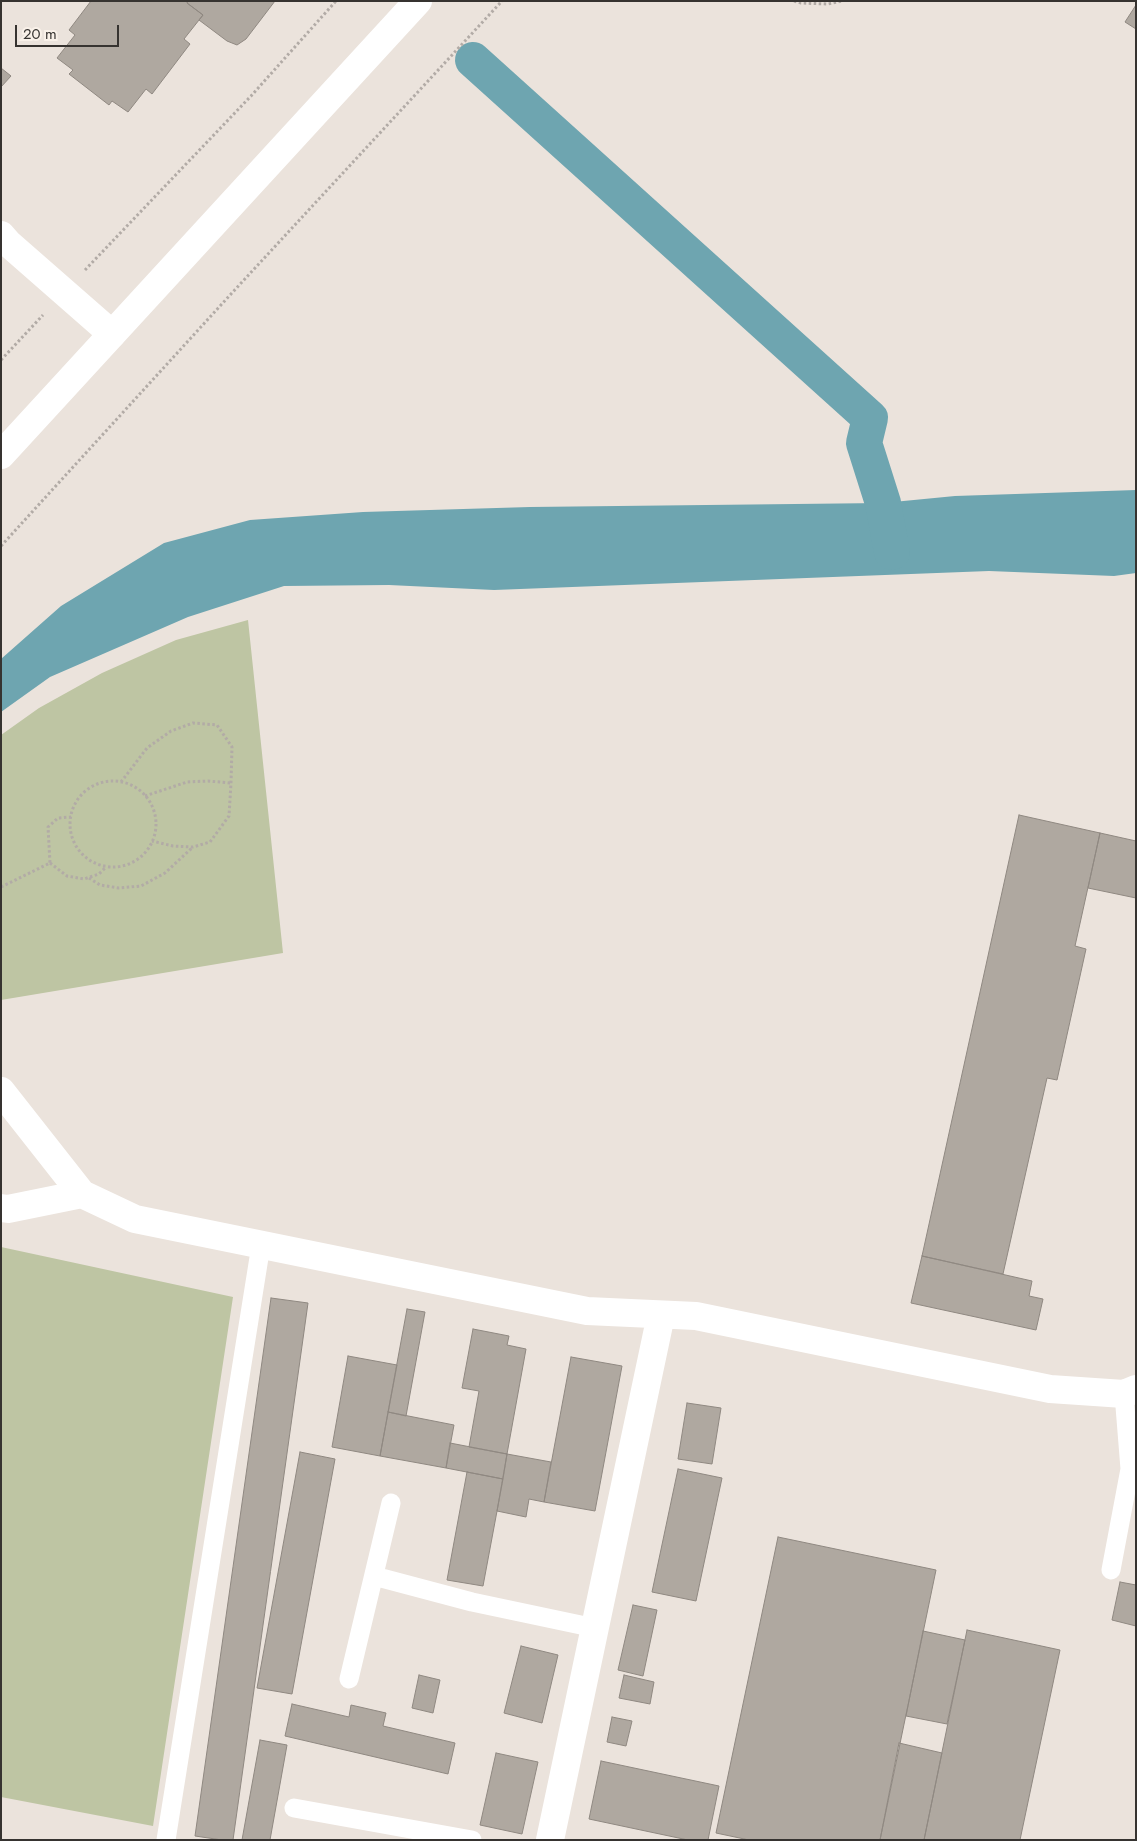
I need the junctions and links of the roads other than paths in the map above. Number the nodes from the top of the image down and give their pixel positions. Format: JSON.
{"nodes":[{"id":1,"x":418,"y":1,"type":"edge"},
{"id":2,"x":1,"y":235,"type":"edge"},
{"id":3,"x":112,"y":334,"type":"junction"},
{"id":4,"x":1,"y":455,"type":"edge"},
{"id":5,"x":1,"y":1091,"type":"edge"},
{"id":6,"x":82,"y":1194,"type":"junction"},
{"id":7,"x":1,"y":1208,"type":"edge"},
{"id":8,"x":261,"y":1245,"type":"junction"},
{"id":9,"x":661,"y":1315,"type":"junction"},
{"id":10,"x":1130,"y":1392,"type":"edge"},
{"id":11,"x":391,"y":1503,"type":"dead end"},
{"id":12,"x":1111,"y":1570,"type":"dead end"},
{"id":13,"x":374,"y":1576,"type":"junction"},
{"id":14,"x":594,"y":1628,"type":"junction"},
{"id":15,"x":350,"y":1679,"type":"dead end"},
{"id":16,"x":294,"y":1808,"type":"dead end"},
{"id":17,"x":166,"y":1840,"type":"edge"},
{"id":18,"x":472,"y":1840,"type":"edge"},
{"id":19,"x":550,"y":1840,"type":"edge"}],
"edges":[{"from":1,"to":3,"type":"street"},
{"from":2,"to":3,"type":"street"},
{"from":3,"to":4,"type":"street"},
{"from":5,"to":6,"type":"street"},
{"from":6,"to":7,"type":"street"},
{"from":6,"to":8,"type":"street"},
{"from":8,"to":9,"type":"street"},
{"from":8,"to":17,"type":"lane"},
{"from":9,"to":10,"type":"street"},
{"from":9,"to":14,"type":"street"},
{"from":10,"to":12,"type":"lane"},
{"from":11,"to":13,"type":"lane"},
{"from":13,"to":14,"type":"lane"},
{"from":13,"to":15,"type":"lane"},
{"from":14,"to":19,"type":"street"},
{"from":16,"to":18,"type":"lane"}]}
